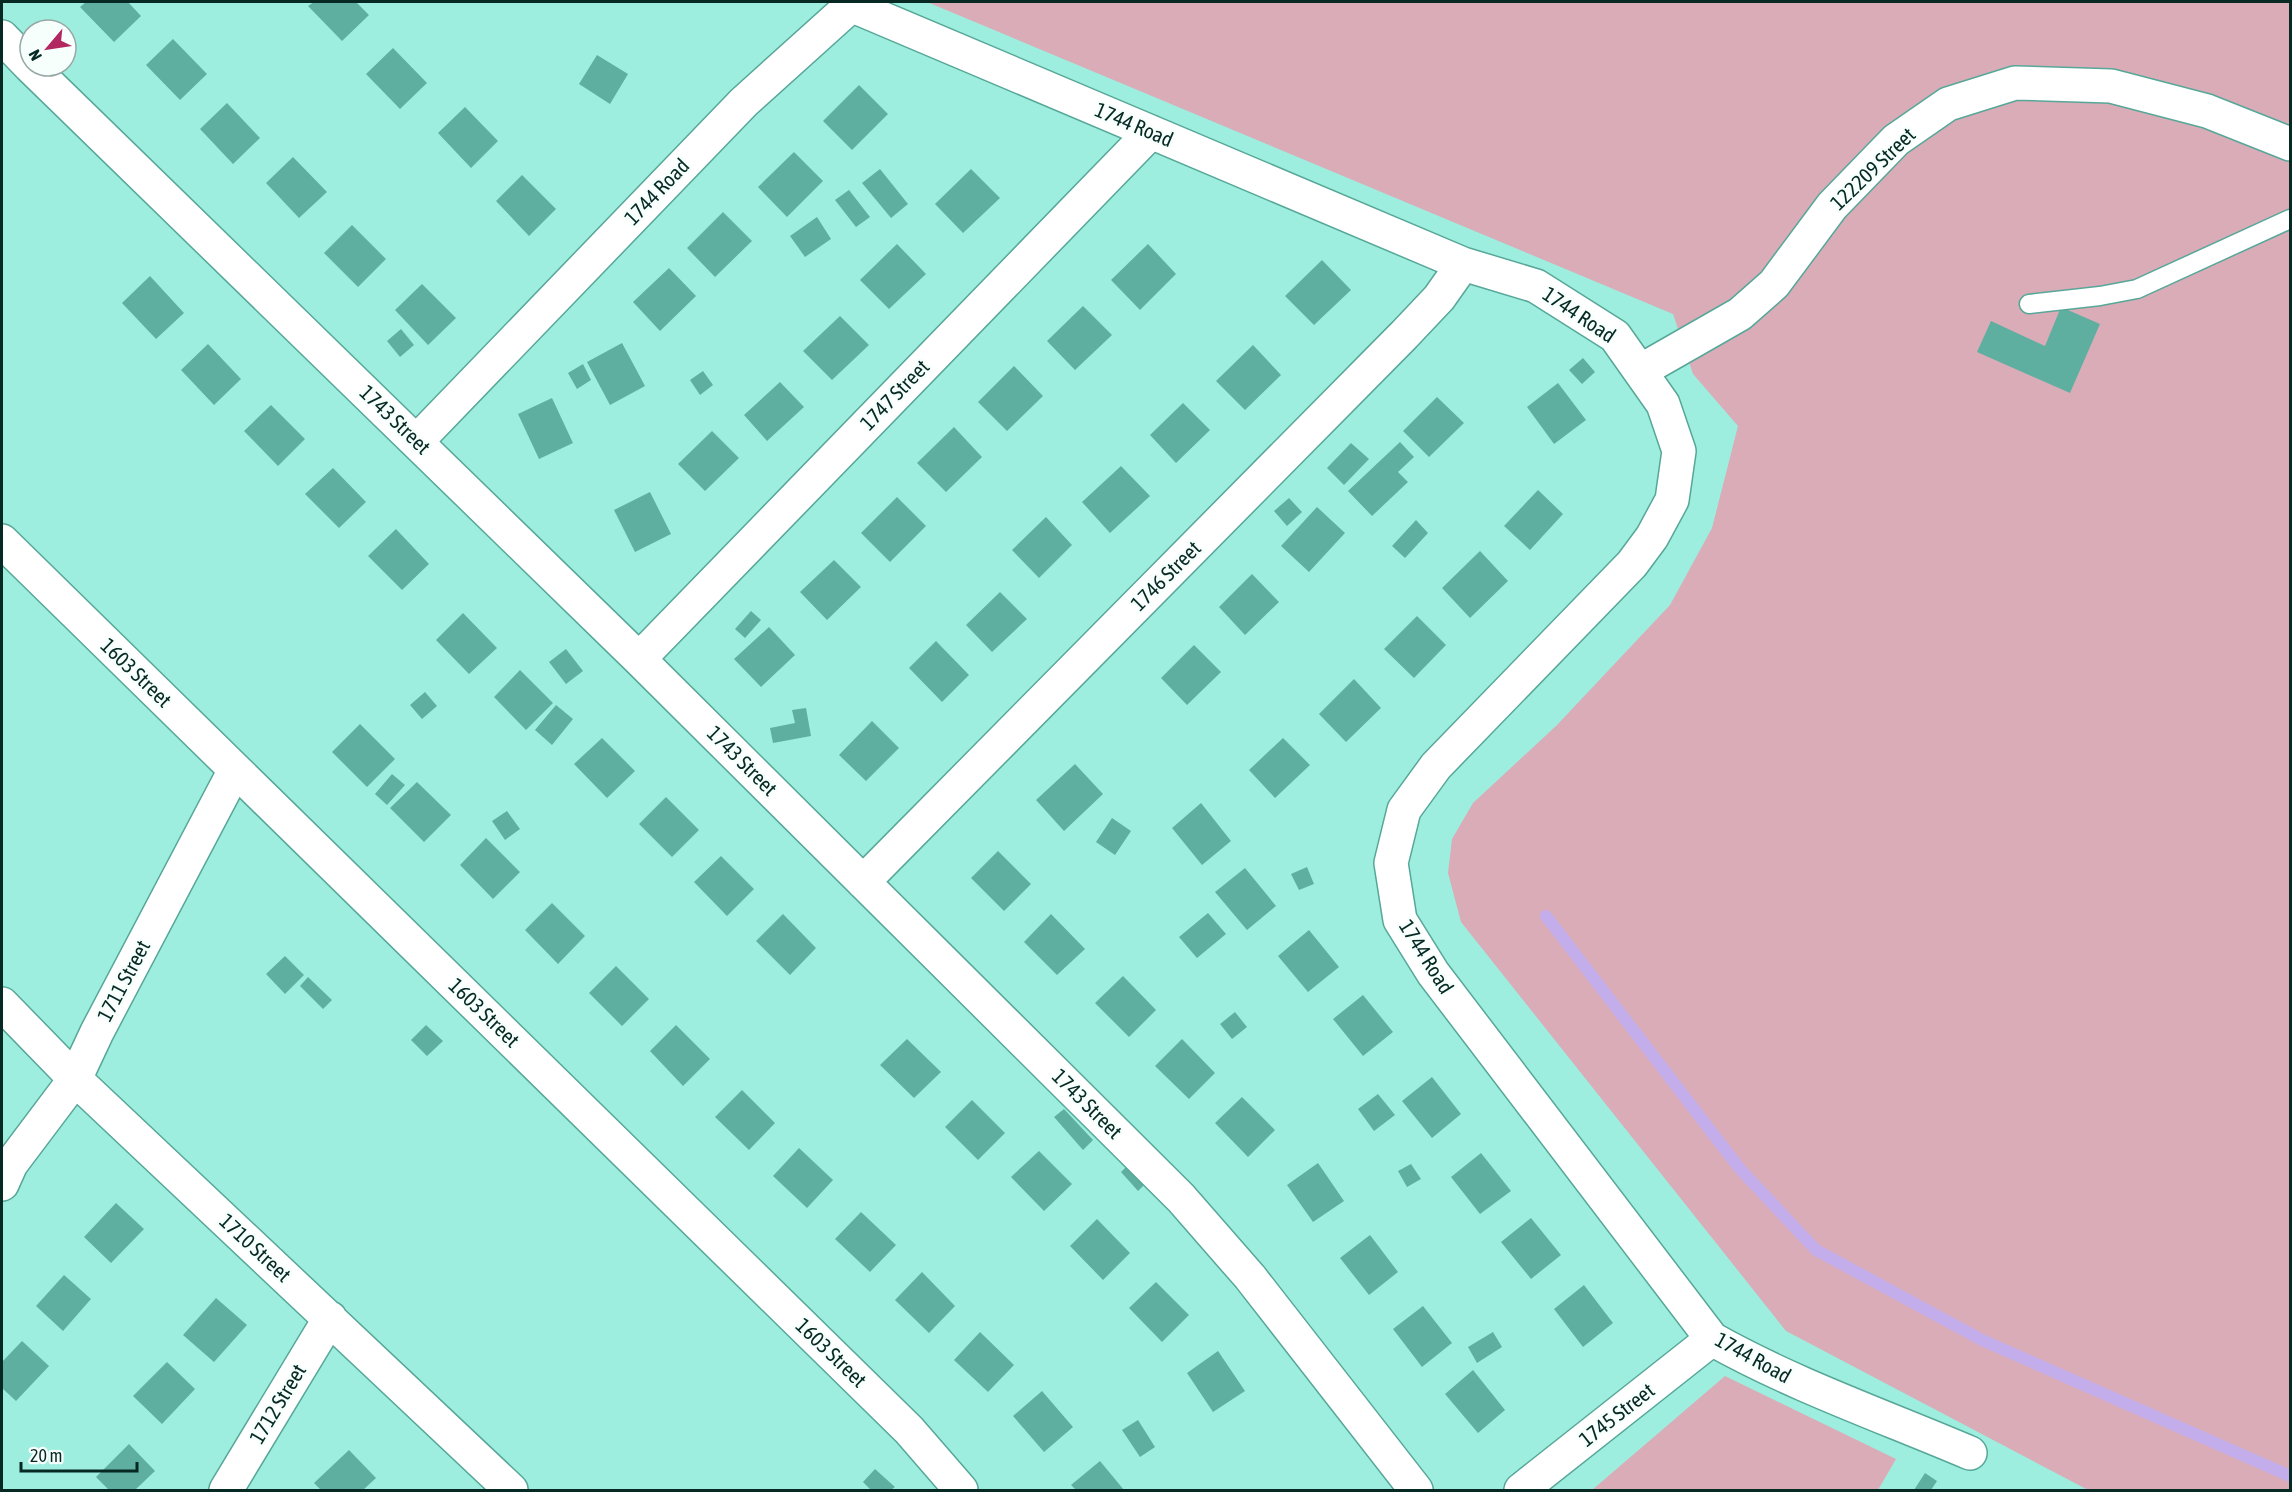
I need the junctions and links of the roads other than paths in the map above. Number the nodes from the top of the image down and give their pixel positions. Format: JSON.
{"nodes":[{"id":1,"x":854,"y":4,"type":"edge"},
{"id":2,"x":2,"y":37,"type":"edge"},
{"id":3,"x":18,"y":54,"type":"edge"},
{"id":4,"x":42,"y":78,"type":"edge"},
{"id":5,"x":1151,"y":132,"type":"junction"},
{"id":6,"x":2290,"y":144,"type":"edge"},
{"id":7,"x":2290,"y":219,"type":"edge"},
{"id":8,"x":1463,"y":264,"type":"junction"},
{"id":9,"x":2029,"y":304,"type":"dead end"},
{"id":10,"x":1642,"y":370,"type":"junction"},
{"id":11,"x":417,"y":441,"type":"junction"},
{"id":12,"x":2,"y":541,"type":"edge"},
{"id":13,"x":639,"y":659,"type":"junction"},
{"id":14,"x":235,"y":770,"type":"junction"},
{"id":15,"x":863,"y":882,"type":"junction"},
{"id":16,"x":2,"y":1004,"type":"edge"},
{"id":17,"x":75,"y":1079,"type":"junction"},
{"id":18,"x":2,"y":1184,"type":"edge"},
{"id":19,"x":330,"y":1318,"type":"junction"},
{"id":20,"x":1712,"y":1339,"type":"junction"},
{"id":21,"x":1970,"y":1453,"type":"dead end"},
{"id":22,"x":226,"y":1491,"type":"edge"},
{"id":23,"x":511,"y":1491,"type":"edge"},
{"id":24,"x":961,"y":1491,"type":"edge"},
{"id":25,"x":1416,"y":1491,"type":"edge"},
{"id":26,"x":1521,"y":1491,"type":"edge"}],
"edges":[{"from":1,"to":5,"type":"street","name":"1744 Road"},
{"from":1,"to":11,"type":"street","name":"1744 Road"},
{"from":2,"to":3,"type":"street","name":"1743 Street"},
{"from":4,"to":11,"type":"street","name":"1743 Street"},
{"from":5,"to":8,"type":"street","name":"1744 Road"},
{"from":5,"to":13,"type":"street","name":"1747 Street"},
{"from":6,"to":10,"type":"street","name":"122209 Street"},
{"from":7,"to":9,"type":"lane"},
{"from":8,"to":10,"type":"street","name":"1744 Road"},
{"from":8,"to":15,"type":"street","name":"1746 Street"},
{"from":10,"to":20,"type":"street","name":"1744 Road"},
{"from":11,"to":13,"type":"street","name":"1743 Street"},
{"from":12,"to":14,"type":"street","name":"1603 Street"},
{"from":13,"to":15,"type":"street","name":"1743 Street"},
{"from":14,"to":17,"type":"street","name":"1711 Street"},
{"from":14,"to":24,"type":"street","name":"1603 Street"},
{"from":15,"to":25,"type":"street","name":"1743 Street"},
{"from":16,"to":17,"type":"street","name":"1710 Street"},
{"from":17,"to":18,"type":"street","name":"1711 Street"},
{"from":17,"to":19,"type":"street","name":"1710 Street"},
{"from":19,"to":22,"type":"street","name":"1712 Street"},
{"from":19,"to":23,"type":"street","name":"1710 Street"},
{"from":20,"to":21,"type":"street","name":"1744 Road"},
{"from":20,"to":26,"type":"street","name":"1745 Street"}]}
